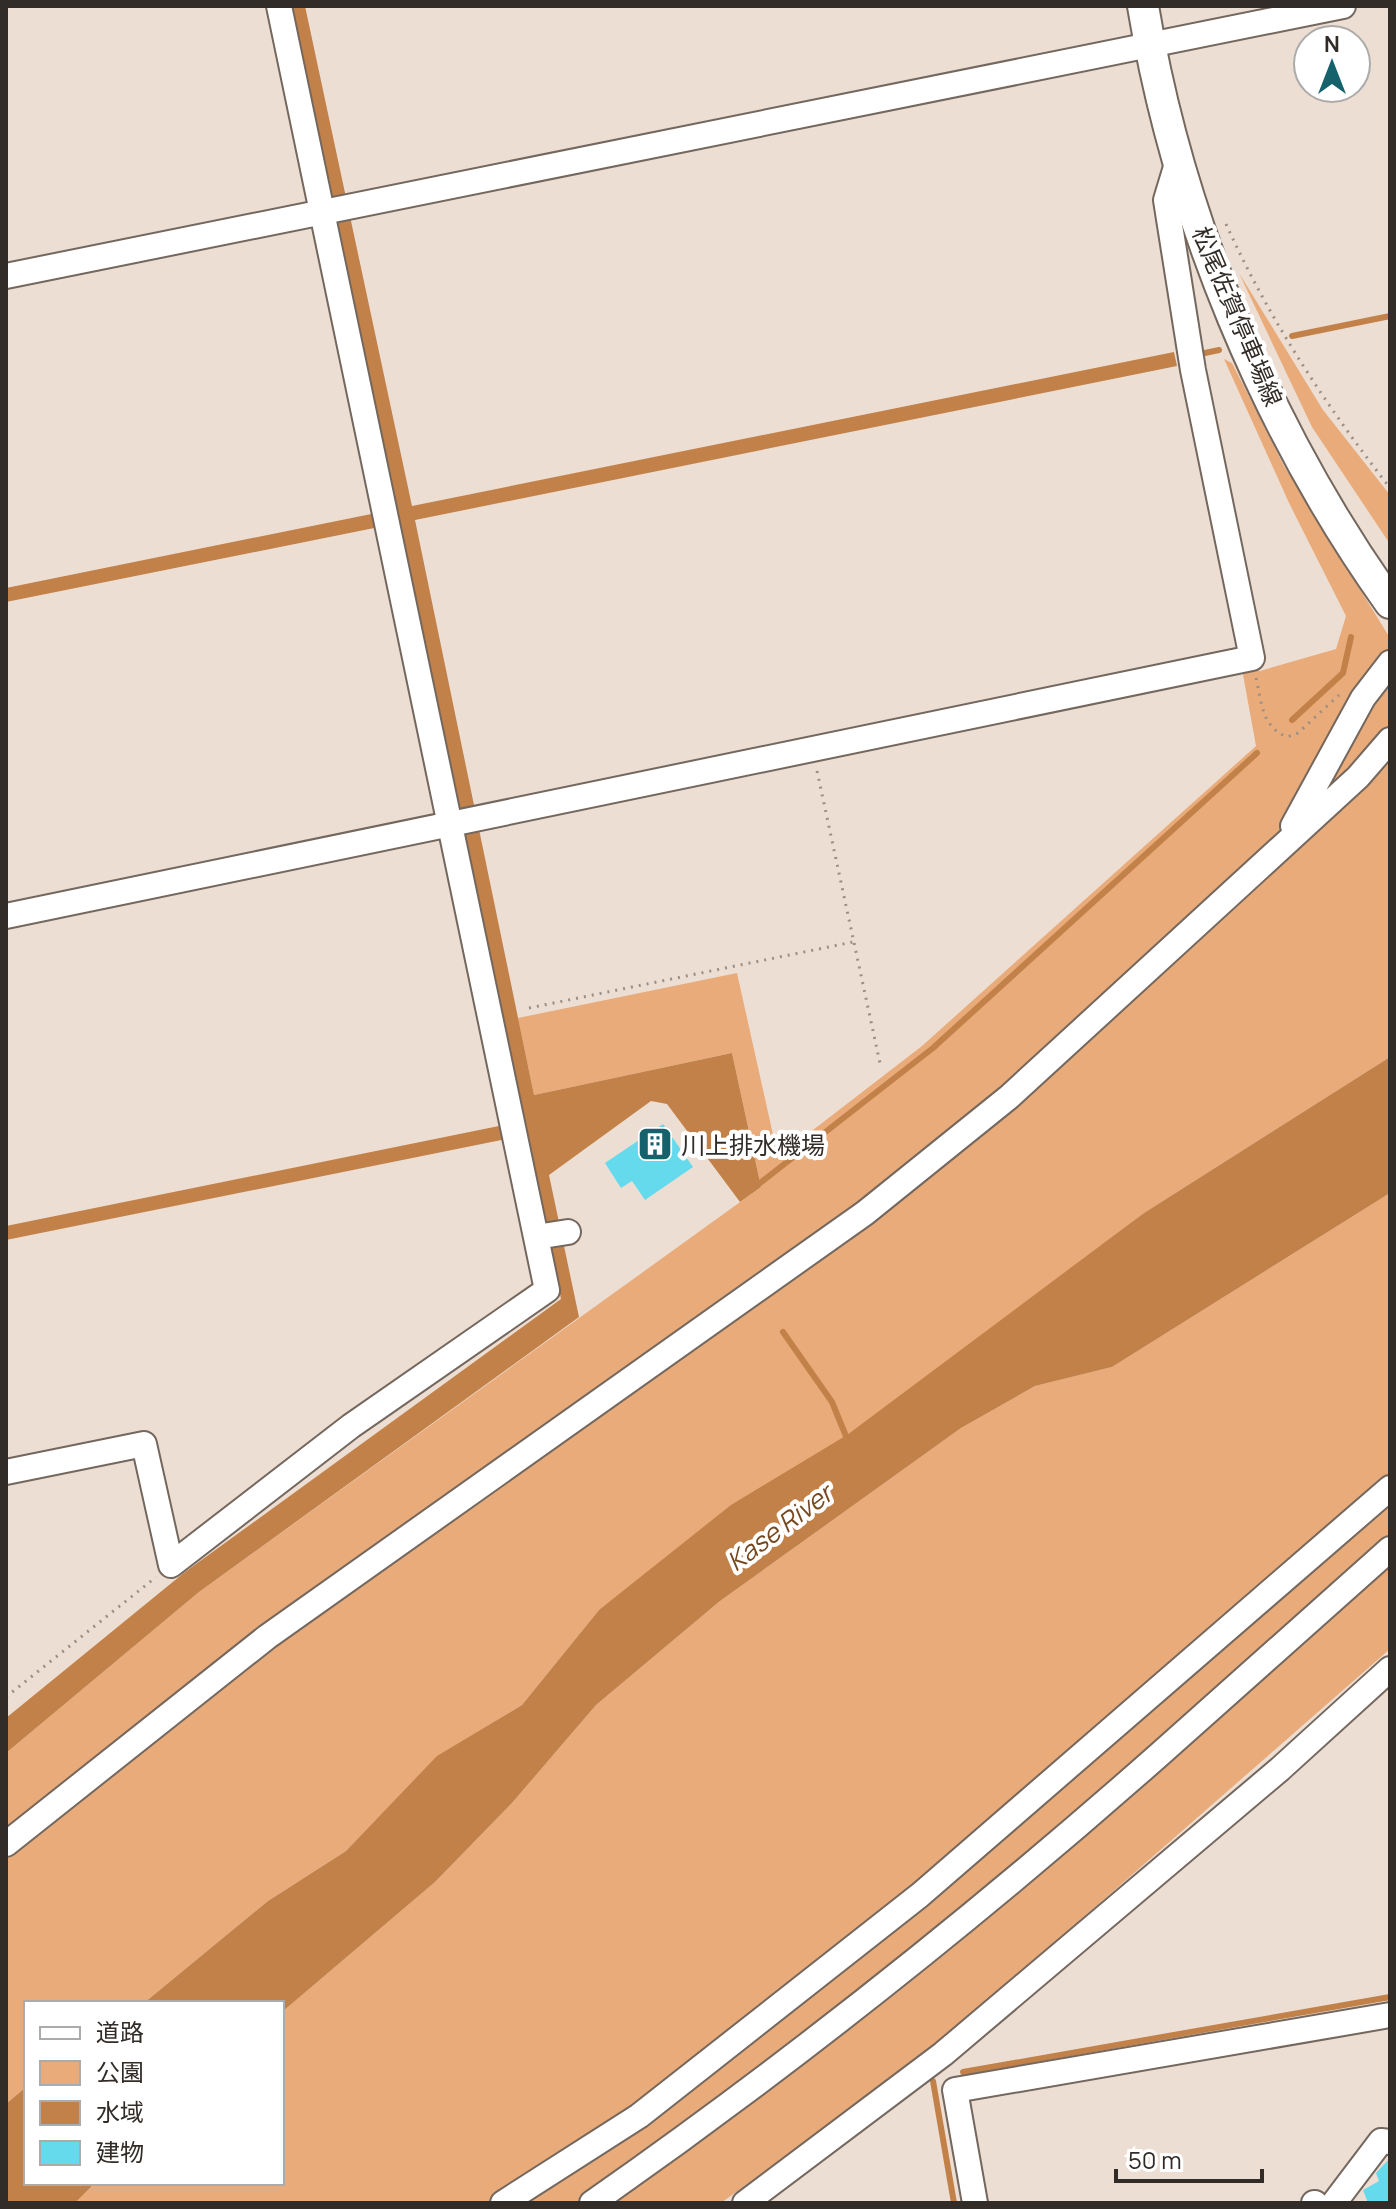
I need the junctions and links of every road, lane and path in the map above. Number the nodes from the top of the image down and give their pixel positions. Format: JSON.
{"nodes":[{"id":1,"x":279,"y":6,"type":"edge"},
{"id":2,"x":1143,"y":6,"type":"edge"},
{"id":3,"x":1343,"y":6,"type":"edge"},
{"id":4,"x":1150,"y":45,"type":"junction"},
{"id":5,"x":1179,"y":157,"type":"junction"},
{"id":6,"x":1221,"y":211,"type":"dead end"},
{"id":7,"x":322,"y":212,"type":"junction"},
{"id":8,"x":6,"y":276,"type":"edge"},
{"id":9,"x":1390,"y":488,"type":"edge"},
{"id":10,"x":1390,"y":603,"type":"edge"},
{"id":11,"x":1252,"y":658,"type":"junction"},
{"id":12,"x":1390,"y":663,"type":"edge"},
{"id":13,"x":1344,"y":690,"type":"dead end"},
{"id":14,"x":1390,"y":740,"type":"edge"},
{"id":15,"x":812,"y":749,"type":"junction"},
{"id":16,"x":449,"y":825,"type":"junction"},
{"id":17,"x":1283,"y":843,"type":"junction"},
{"id":18,"x":6,"y":916,"type":"edge"},
{"id":19,"x":853,"y":942,"type":"junction"},
{"id":20,"x":529,"y":1008,"type":"dead end"},
{"id":21,"x":881,"y":1068,"type":"dead end"},
{"id":22,"x":568,"y":1232,"type":"dead end"},
{"id":23,"x":536,"y":1237,"type":"junction"},
{"id":24,"x":6,"y":1472,"type":"edge"},
{"id":25,"x":1390,"y":1488,"type":"edge"},
{"id":26,"x":1390,"y":1549,"type":"edge"},
{"id":27,"x":171,"y":1565,"type":"junction"},
{"id":28,"x":1390,"y":1669,"type":"edge"},
{"id":29,"x":6,"y":1697,"type":"edge"},
{"id":30,"x":6,"y":1844,"type":"edge"},
{"id":31,"x":1390,"y":2015,"type":"edge"},
{"id":32,"x":943,"y":2054,"type":"junction"},
{"id":33,"x":955,"y":2090,"type":"junction"},
{"id":34,"x":1390,"y":2142,"type":"edge"},
{"id":35,"x":503,"y":2203,"type":"edge"},
{"id":36,"x":592,"y":2203,"type":"edge"},
{"id":37,"x":745,"y":2203,"type":"edge"},
{"id":38,"x":975,"y":2203,"type":"edge"},
{"id":39,"x":1334,"y":2203,"type":"edge"}],
"edges":[{"from":1,"to":7,"type":"street"},
{"from":2,"to":4,"type":"main road","name":"松尾佐賀停車場線"},
{"from":3,"to":4,"type":"street"},
{"from":4,"to":5,"type":"main road","name":"松尾佐賀停車場線"},
{"from":4,"to":7,"type":"street"},
{"from":5,"to":10,"type":"main road","name":"松尾佐賀停車場線"},
{"from":5,"to":11,"type":"street"},
{"from":6,"to":9,"type":"path"},
{"from":7,"to":8,"type":"street"},
{"from":7,"to":16,"type":"street"},
{"from":11,"to":13,"type":"path"},
{"from":11,"to":15,"type":"street"},
{"from":12,"to":17,"type":"street"},
{"from":14,"to":17,"type":"street"},
{"from":15,"to":16,"type":"street"},
{"from":15,"to":19,"type":"path"},
{"from":16,"to":18,"type":"street"},
{"from":16,"to":23,"type":"street"},
{"from":17,"to":30,"type":"street"},
{"from":19,"to":20,"type":"path"},
{"from":19,"to":21,"type":"path"},
{"from":22,"to":23,"type":"street"},
{"from":23,"to":27,"type":"street"},
{"from":24,"to":27,"type":"street"},
{"from":25,"to":35,"type":"street"},
{"from":26,"to":36,"type":"street"},
{"from":27,"to":29,"type":"path"},
{"from":28,"to":32,"type":"street"},
{"from":31,"to":33,"type":"street"},
{"from":32,"to":33,"type":"street"},
{"from":32,"to":37,"type":"street"},
{"from":33,"to":38,"type":"street"},
{"from":34,"to":39,"type":"street"}]}
